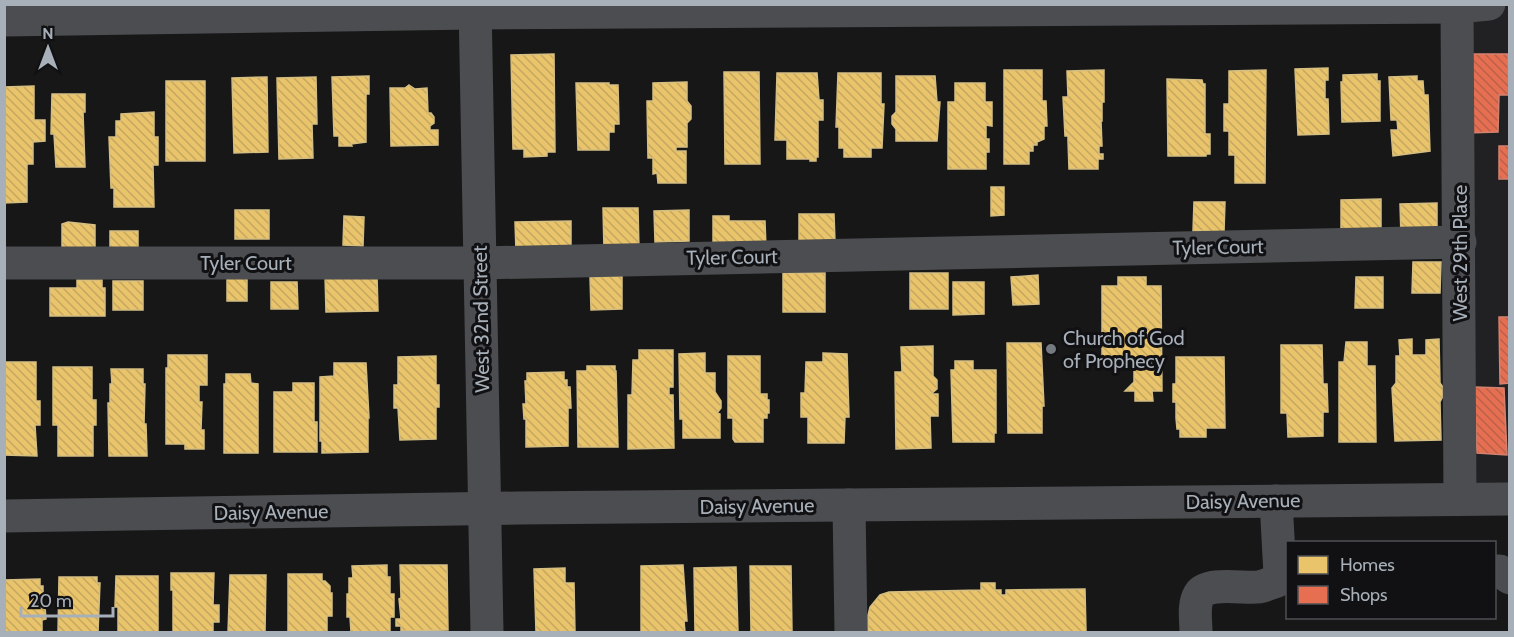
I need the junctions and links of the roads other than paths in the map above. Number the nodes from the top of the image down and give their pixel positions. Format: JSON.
{"nodes":[{"id":1,"x":1473,"y":6,"type":"edge"},
{"id":2,"x":475,"y":9,"type":"edge"},
{"id":3,"x":4,"y":20,"type":"edge"},
{"id":4,"x":1460,"y":242,"type":"junction"},
{"id":5,"x":4,"y":263,"type":"edge"},
{"id":6,"x":480,"y":263,"type":"junction"},
{"id":7,"x":1461,"y":499,"type":"junction"},
{"id":8,"x":1509,"y":499,"type":"edge"},
{"id":9,"x":1276,"y":501,"type":"junction"},
{"id":10,"x":849,"y":505,"type":"junction"},
{"id":11,"x":484,"y":508,"type":"junction"},
{"id":12,"x":4,"y":516,"type":"edge"},
{"id":13,"x":1496,"y":571,"type":"edge"},
{"id":14,"x":1282,"y":576,"type":"edge"},
{"id":15,"x":1509,"y":578,"type":"edge"},
{"id":16,"x":487,"y":633,"type":"edge"},
{"id":17,"x":851,"y":633,"type":"edge"},
{"id":18,"x":1196,"y":633,"type":"edge"}],
"edges":[{"from":1,"to":2,"type":"street"},
{"from":1,"to":4,"type":"street","name":"West 29th Place"},
{"from":2,"to":3,"type":"street"},
{"from":2,"to":6,"type":"street","name":"West 32nd Street"},
{"from":4,"to":6,"type":"street","name":"Tyler Court"},
{"from":4,"to":7,"type":"street","name":"West 29th Place"},
{"from":5,"to":6,"type":"street","name":"Tyler Court"},
{"from":6,"to":11,"type":"street","name":"West 32nd Street"},
{"from":7,"to":8,"type":"street","name":"Daisy Avenue"},
{"from":7,"to":9,"type":"street","name":"Daisy Avenue"},
{"from":9,"to":10,"type":"street","name":"Daisy Avenue"},
{"from":9,"to":14,"type":"street"},
{"from":10,"to":11,"type":"street","name":"Daisy Avenue"},
{"from":10,"to":17,"type":"street"},
{"from":11,"to":12,"type":"street","name":"Daisy Avenue"},
{"from":11,"to":16,"type":"street","name":"West 32nd Street"},
{"from":13,"to":15,"type":"street"},
{"from":14,"to":18,"type":"street"}]}
